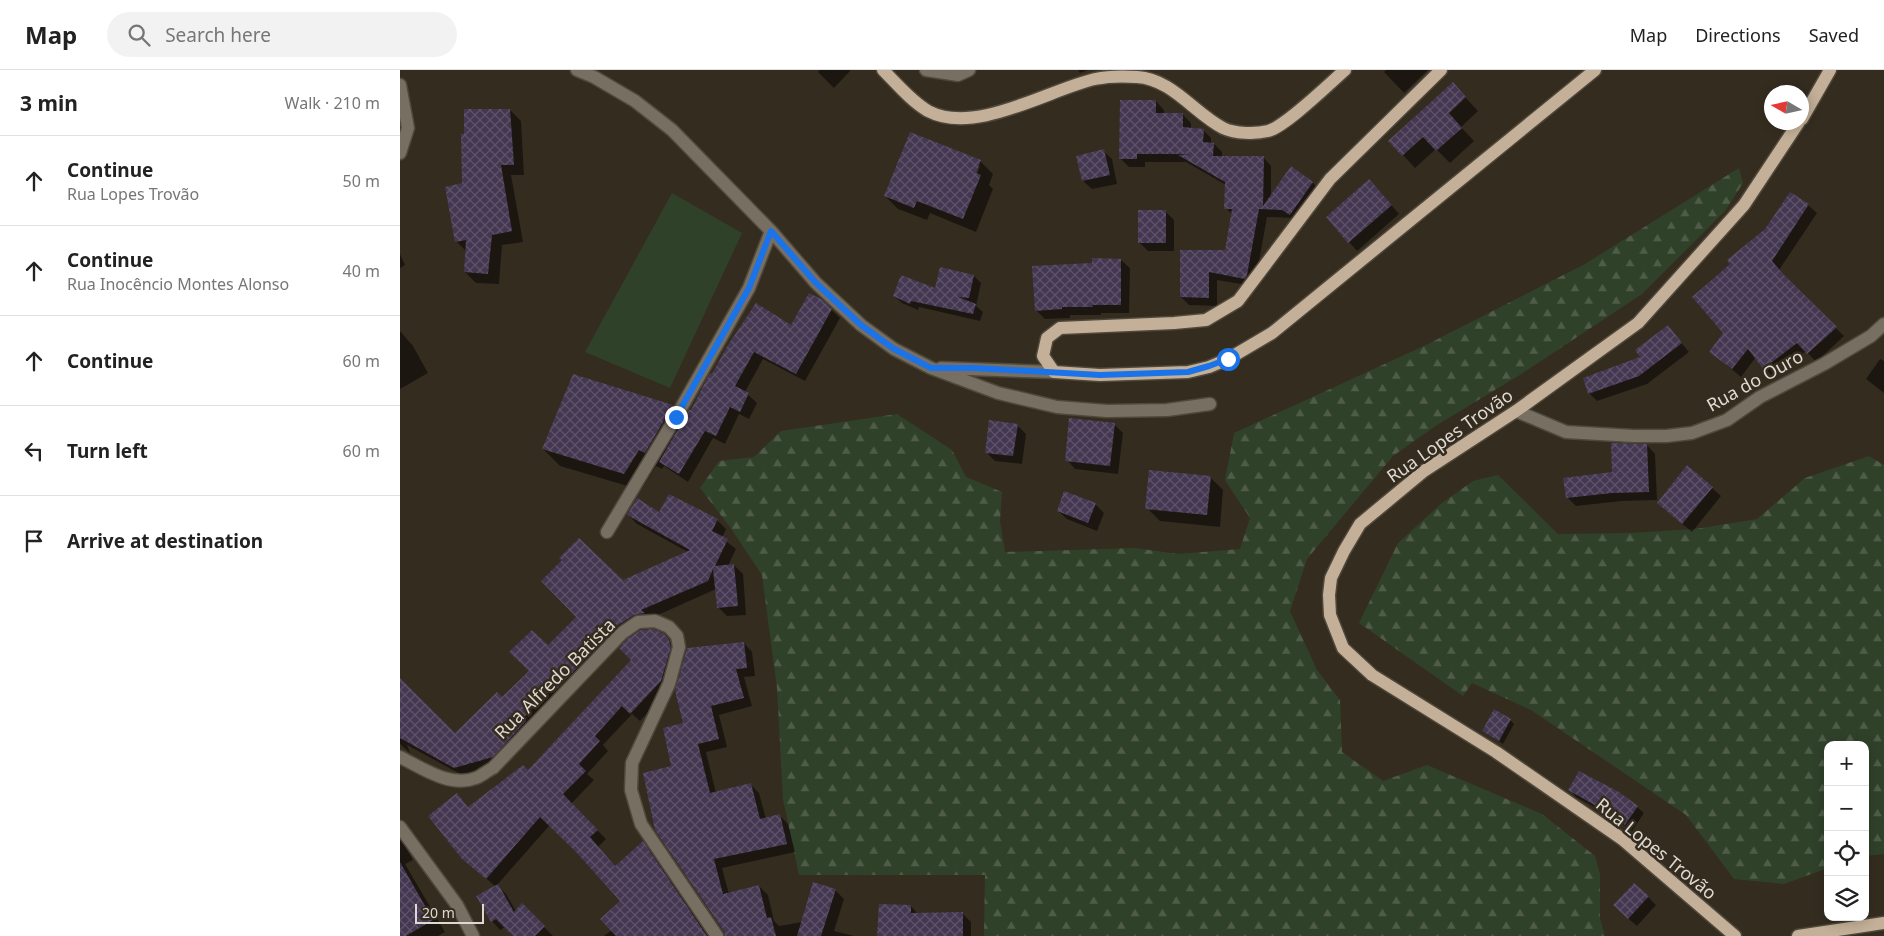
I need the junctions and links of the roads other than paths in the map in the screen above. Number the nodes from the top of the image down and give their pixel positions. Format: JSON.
{"nodes":[{"id":1,"x":577,"y":70,"type":"edge"},
{"id":2,"x":883,"y":70,"type":"edge"},
{"id":3,"x":926,"y":70,"type":"edge"},
{"id":4,"x":969,"y":70,"type":"edge"},
{"id":5,"x":1345,"y":70,"type":"edge"},
{"id":6,"x":1441,"y":70,"type":"edge"},
{"id":7,"x":1595,"y":70,"type":"edge"},
{"id":8,"x":1830,"y":70,"type":"edge"},
{"id":9,"x":400,"y":85,"type":"edge"},
{"id":10,"x":1809,"y":107,"type":"edge"},
{"id":11,"x":1794,"y":130,"type":"edge"},
{"id":12,"x":400,"y":153,"type":"edge"},
{"id":13,"x":771,"y":231,"type":"junction"},
{"id":14,"x":1884,"y":324,"type":"edge"},
{"id":15,"x":931,"y":368,"type":"junction"},
{"id":16,"x":1054,"y":372,"type":"junction"},
{"id":17,"x":1210,"y":404,"type":"dead end"},
{"id":18,"x":1516,"y":411,"type":"junction"},
{"id":19,"x":607,"y":532,"type":"dead end"},
{"id":20,"x":400,"y":757,"type":"edge"},
{"id":21,"x":400,"y":827,"type":"edge"},
{"id":22,"x":457,"y":905,"type":"junction"},
{"id":23,"x":1884,"y":923,"type":"edge"},
{"id":24,"x":473,"y":936,"type":"edge"},
{"id":25,"x":482,"y":936,"type":"edge"},
{"id":26,"x":717,"y":936,"type":"edge"},
{"id":27,"x":1735,"y":936,"type":"edge"},
{"id":28,"x":1798,"y":936,"type":"edge"}],
"edges":[{"from":1,"to":13,"type":"street"},
{"from":2,"to":5,"type":"main road"},
{"from":3,"to":4,"type":"street"},
{"from":6,"to":16,"type":"main road"},
{"from":7,"to":16,"type":"main road"},
{"from":8,"to":10,"type":"main road"},
{"from":9,"to":12,"type":"street"},
{"from":11,"to":18,"type":"main road","name":"Rua Lopes Trovão"},
{"from":13,"to":15,"type":"street"},
{"from":13,"to":19,"type":"street"},
{"from":14,"to":18,"type":"street","name":"Rua do Ouro"},
{"from":15,"to":16,"type":"street"},
{"from":15,"to":17,"type":"street"},
{"from":18,"to":27,"type":"main road","name":"Rua Lopes Trovão"},
{"from":20,"to":26,"type":"street","name":"Rua Alfredo Batista"},
{"from":21,"to":22,"type":"street"},
{"from":22,"to":24,"type":"street"},
{"from":22,"to":25,"type":"street"},
{"from":23,"to":28,"type":"main road"}]}
